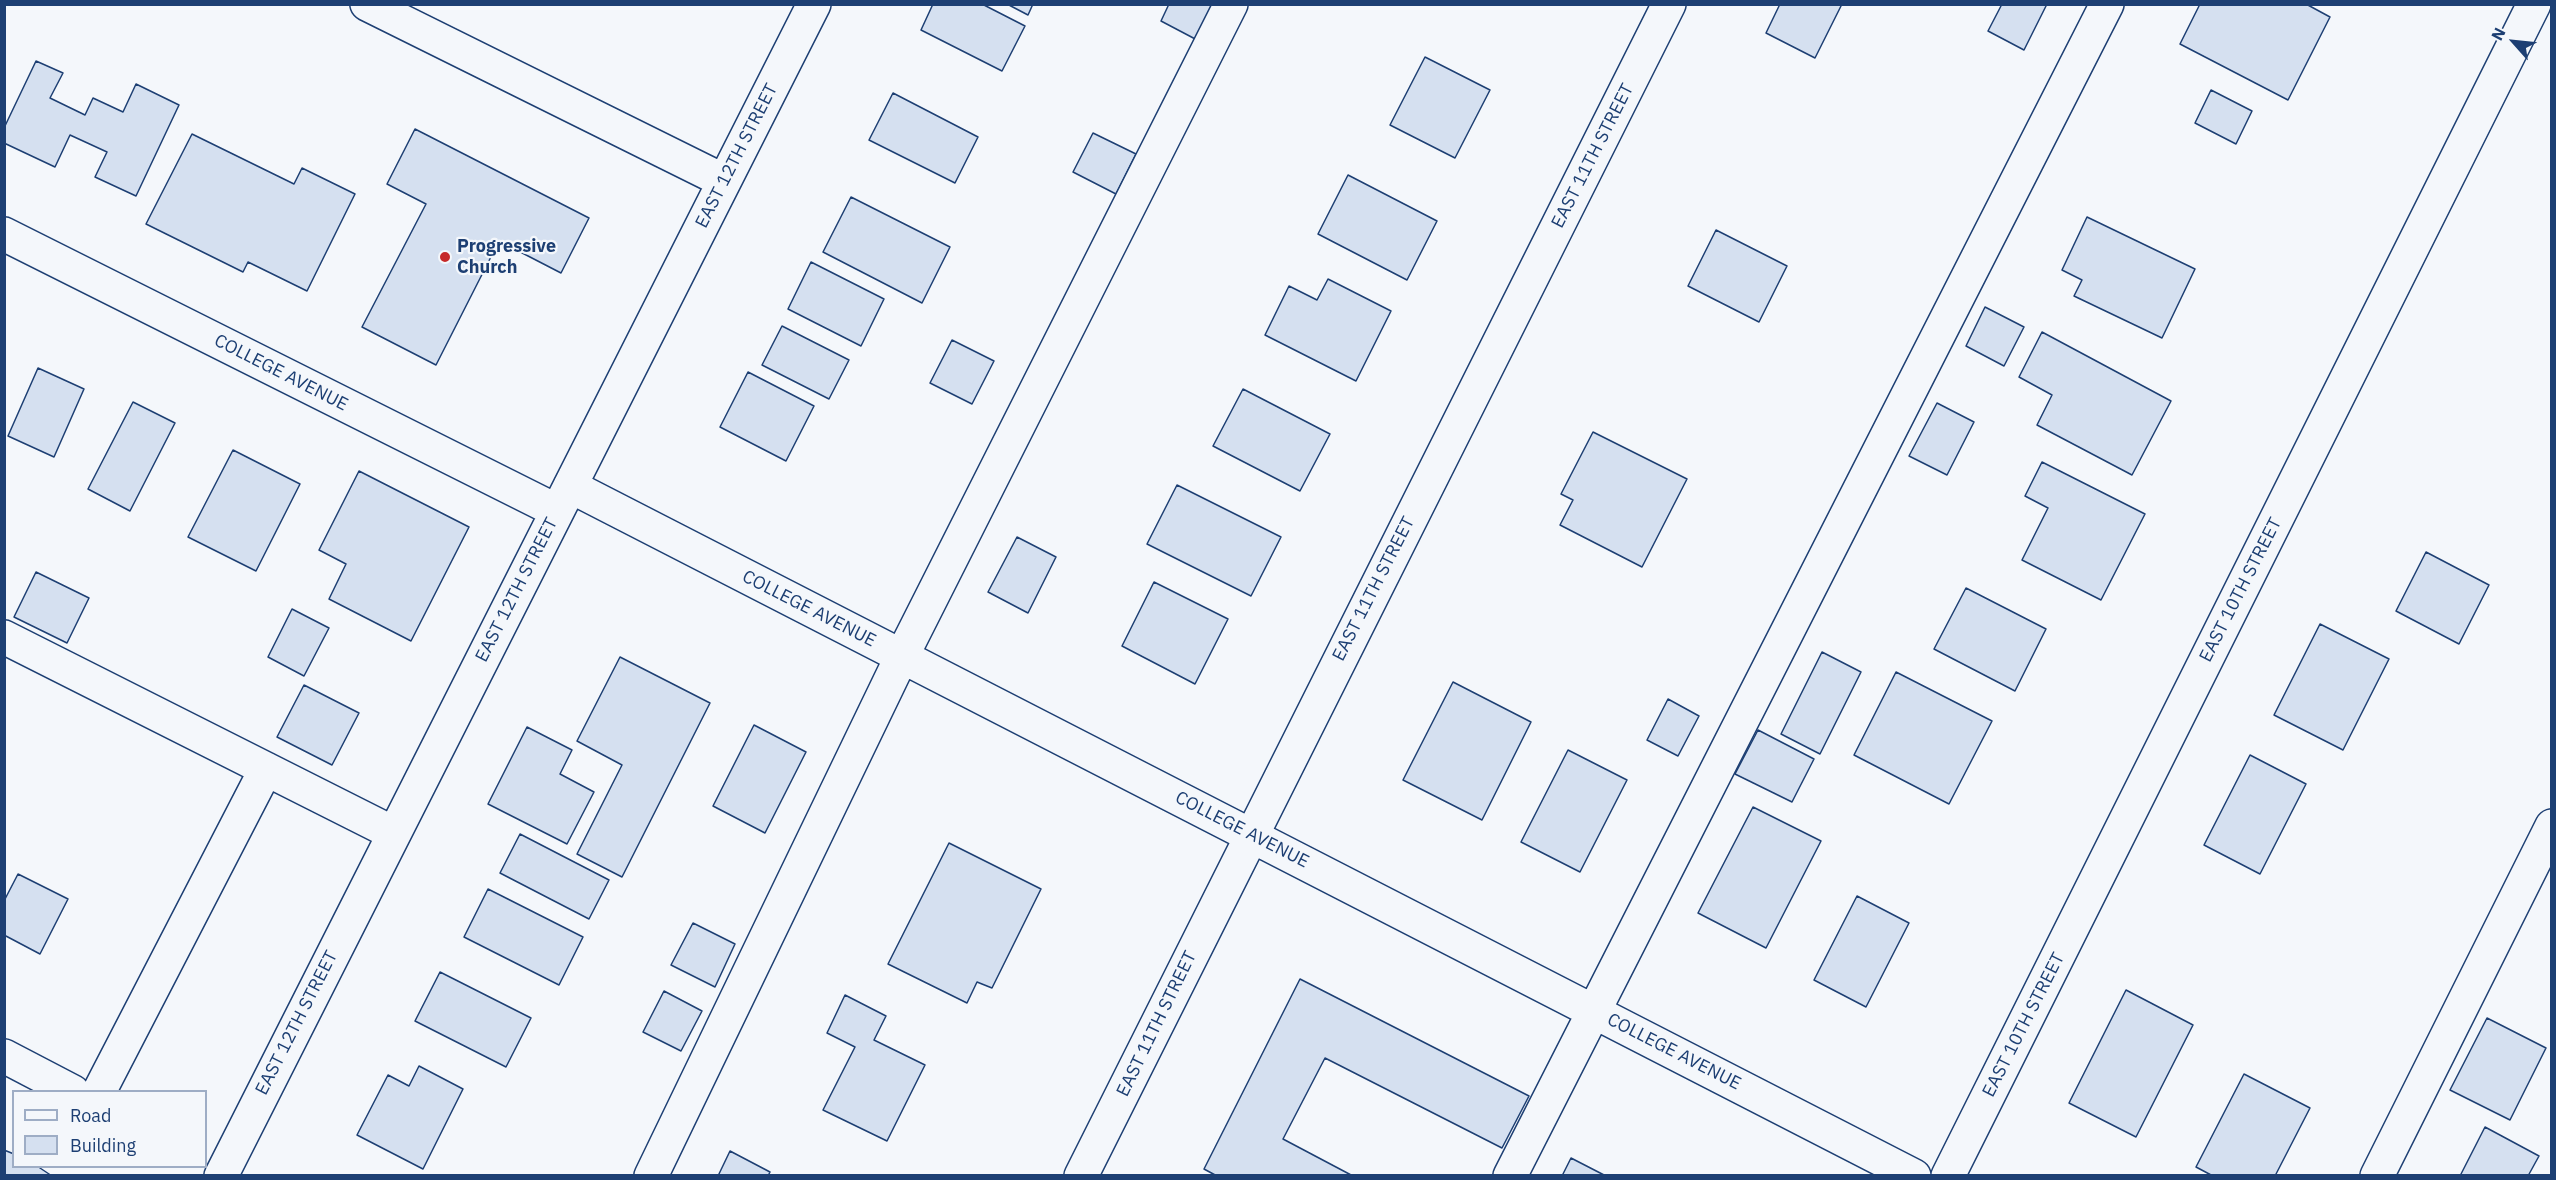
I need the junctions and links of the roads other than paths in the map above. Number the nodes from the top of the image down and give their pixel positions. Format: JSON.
{"nodes":[{"id":1,"x":367,"y":4,"type":"edge"},
{"id":2,"x":814,"y":4,"type":"edge"},
{"id":3,"x":1231,"y":4,"type":"edge"},
{"id":4,"x":1670,"y":4,"type":"edge"},
{"id":5,"x":2107,"y":4,"type":"edge"},
{"id":6,"x":2534,"y":4,"type":"edge"},
{"id":7,"x":724,"y":181,"type":"junction"},
{"id":8,"x":4,"y":234,"type":"edge"},
{"id":9,"x":563,"y":499,"type":"junction"},
{"id":10,"x":4,"y":637,"type":"edge"},
{"id":11,"x":902,"y":656,"type":"junction"},
{"id":12,"x":266,"y":769,"type":"junction"},
{"id":13,"x":2552,"y":826,"type":"edge"},
{"id":14,"x":393,"y":833,"type":"junction"},
{"id":15,"x":1251,"y":835,"type":"junction"},
{"id":16,"x":1594,"y":1011,"type":"junction"},
{"id":17,"x":4,"y":1056,"type":"edge"},
{"id":18,"x":69,"y":1090,"type":"edge"},
{"id":19,"x":100,"y":1090,"type":"edge"},
{"id":20,"x":223,"y":1169,"type":"edge"},
{"id":21,"x":651,"y":1176,"type":"edge"},
{"id":22,"x":1081,"y":1176,"type":"edge"},
{"id":23,"x":1510,"y":1176,"type":"edge"},
{"id":24,"x":1914,"y":1176,"type":"edge"},
{"id":25,"x":1948,"y":1176,"type":"edge"},
{"id":26,"x":2377,"y":1176,"type":"edge"}],
"edges":[{"from":1,"to":7,"type":"street"},
{"from":2,"to":7,"type":"street","name":"EAST 12TH STREET"},
{"from":3,"to":11,"type":"street"},
{"from":4,"to":15,"type":"street","name":"EAST 11TH STREET"},
{"from":5,"to":16,"type":"street"},
{"from":6,"to":25,"type":"street","name":"EAST 10TH STREET"},
{"from":7,"to":9,"type":"street","name":"EAST 12TH STREET"},
{"from":8,"to":9,"type":"street","name":"COLLEGE AVENUE"},
{"from":9,"to":11,"type":"street","name":"COLLEGE AVENUE"},
{"from":9,"to":14,"type":"street","name":"EAST 12TH STREET"},
{"from":10,"to":12,"type":"street"},
{"from":11,"to":15,"type":"street","name":"COLLEGE AVENUE"},
{"from":11,"to":21,"type":"street"},
{"from":12,"to":14,"type":"street"},
{"from":12,"to":19,"type":"street"},
{"from":13,"to":26,"type":"street"},
{"from":14,"to":20,"type":"street","name":"EAST 12TH STREET"},
{"from":15,"to":16,"type":"street","name":"COLLEGE AVENUE"},
{"from":15,"to":22,"type":"street","name":"EAST 11TH STREET"},
{"from":16,"to":23,"type":"street"},
{"from":16,"to":24,"type":"street","name":"COLLEGE AVENUE"},
{"from":17,"to":18,"type":"street"}]}
